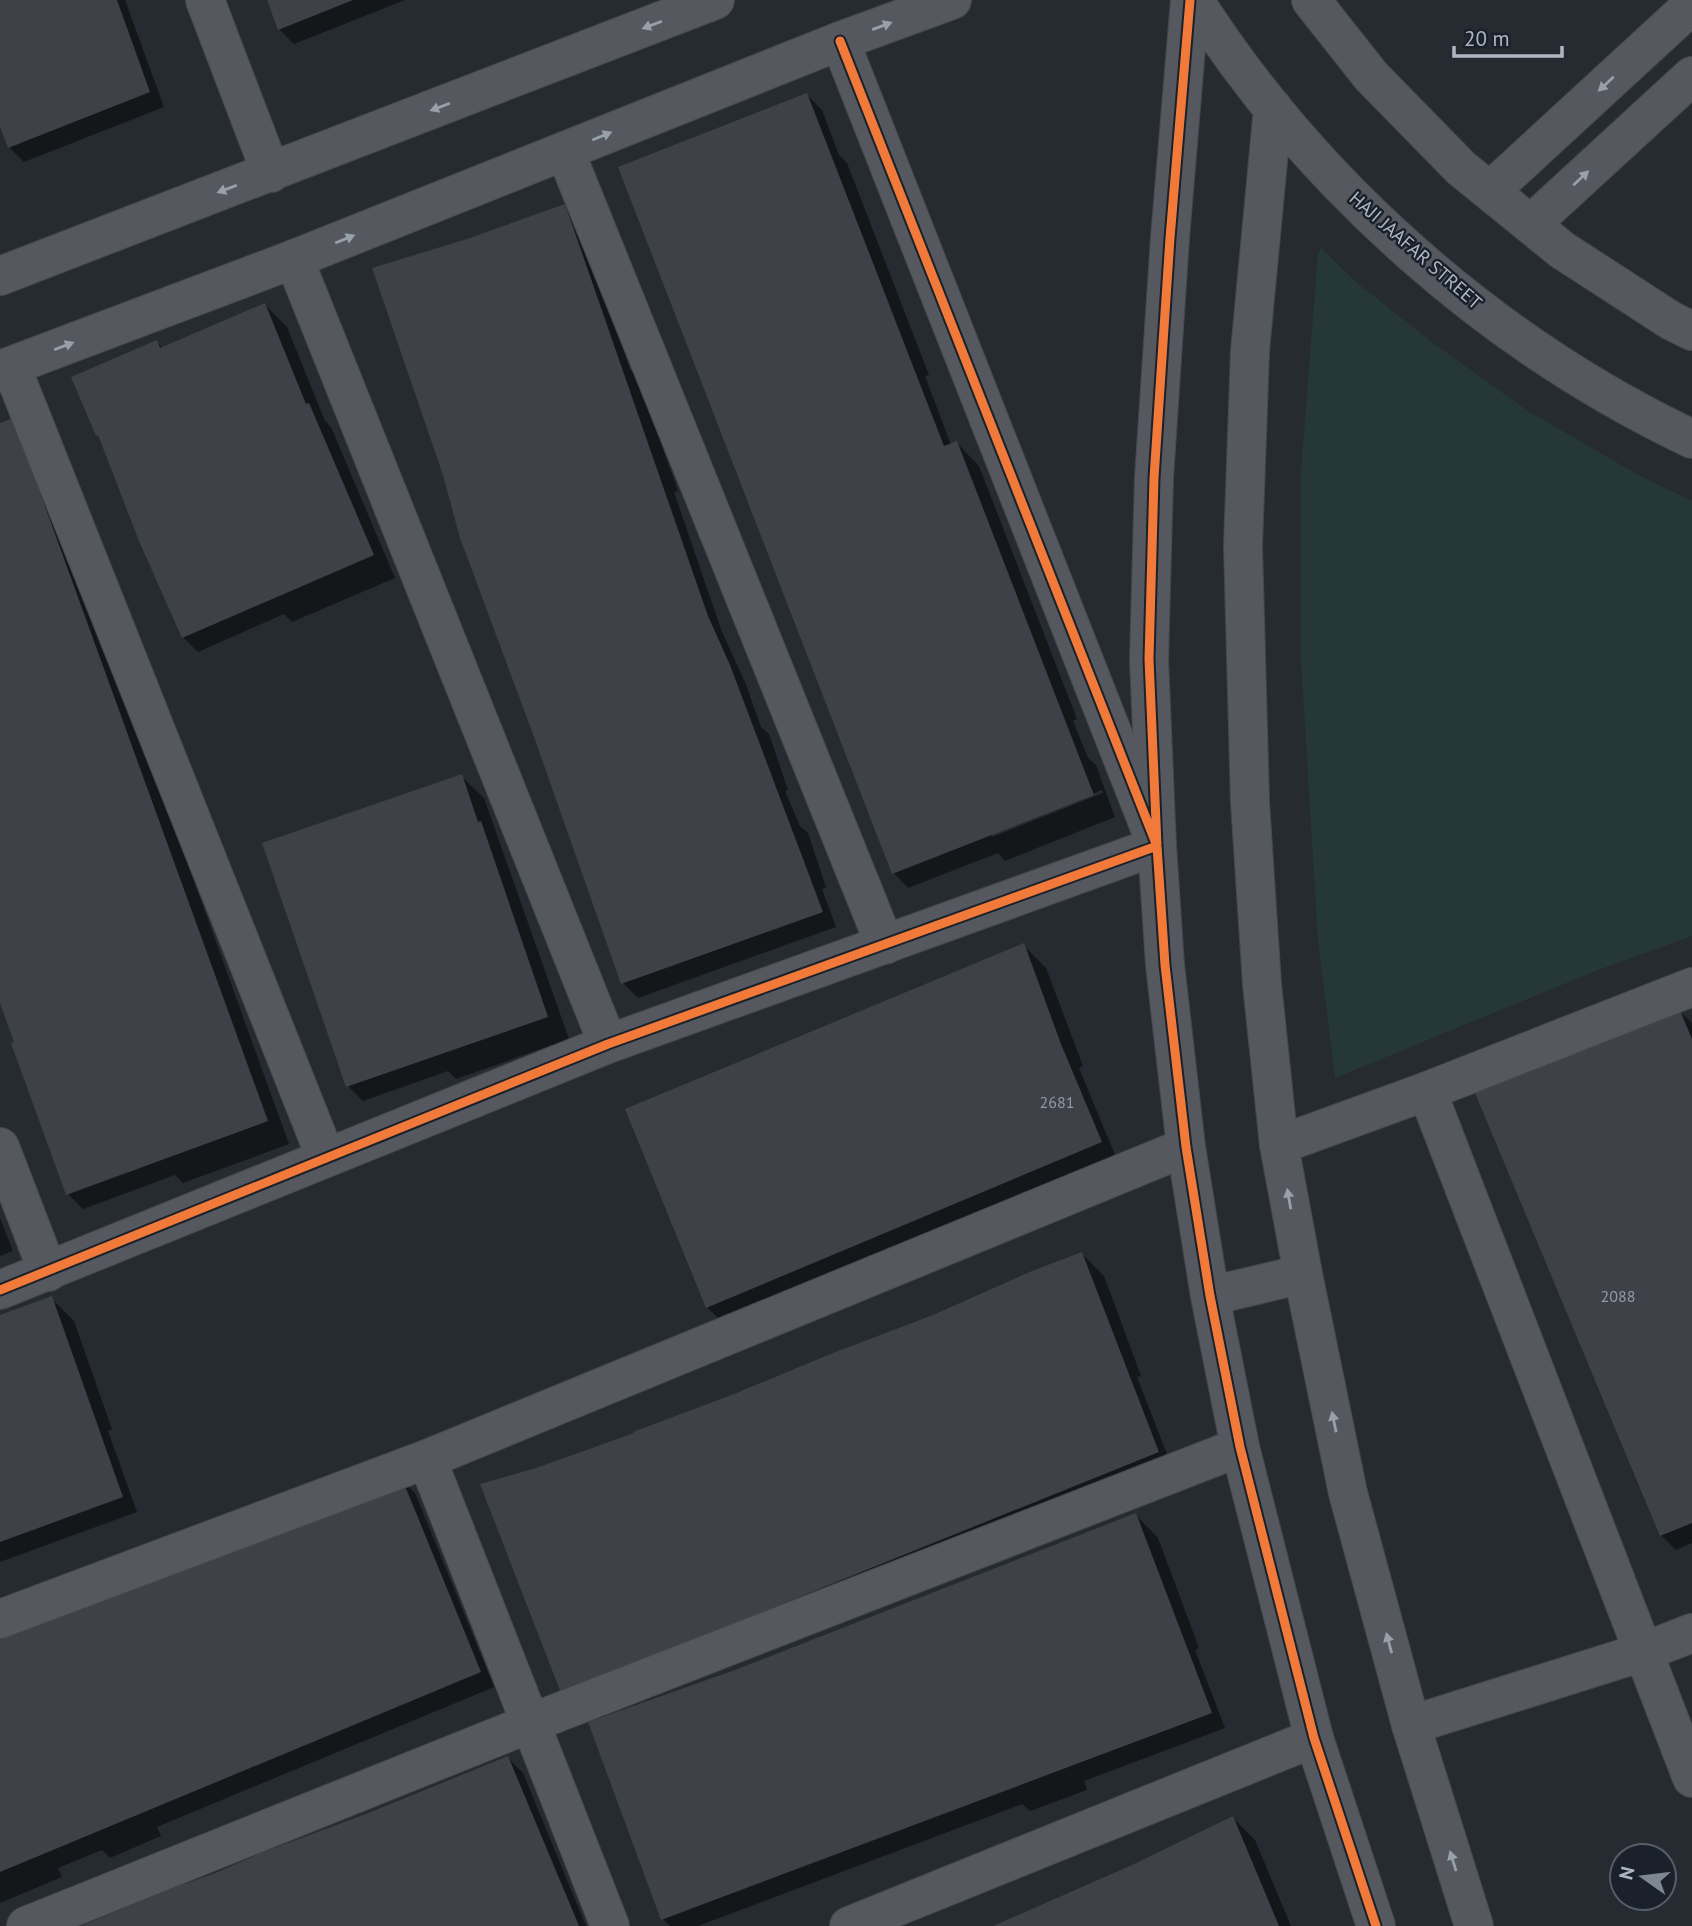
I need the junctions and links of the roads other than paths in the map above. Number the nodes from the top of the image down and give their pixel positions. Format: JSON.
{"nodes":[{"id":1,"x":205,"y":0,"type":"edge"},
{"id":2,"x":715,"y":0,"type":"edge"},
{"id":3,"x":952,"y":0,"type":"edge"},
{"id":4,"x":1192,"y":0,"type":"edge"},
{"id":5,"x":1311,"y":0,"type":"edge"},
{"id":6,"x":1692,"y":5,"type":"edge"},
{"id":7,"x":841,"y":41,"type":"junction"},
{"id":8,"x":1692,"y":76,"type":"edge"},
{"id":9,"x":1273,"y":108,"type":"junction"},
{"id":10,"x":565,"y":151,"type":"junction"},
{"id":11,"x":271,"y":173,"type":"junction"},
{"id":12,"x":1490,"y":191,"type":"junction"},
{"id":13,"x":1531,"y":224,"type":"junction"},
{"id":14,"x":294,"y":259,"type":"junction"},
{"id":15,"x":0,"y":276,"type":"edge"},
{"id":16,"x":1692,"y":331,"type":"edge"},
{"id":17,"x":6,"y":368,"type":"edge"},
{"id":18,"x":1692,"y":439,"type":"edge"},
{"id":19,"x":1157,"y":846,"type":"junction"},
{"id":20,"x":885,"y":945,"type":"junction"},
{"id":21,"x":1692,"y":987,"type":"edge"},
{"id":22,"x":608,"y":1044,"type":"junction"},
{"id":23,"x":1427,"y":1091,"type":"junction"},
{"id":24,"x":1279,"y":1145,"type":"junction"},
{"id":25,"x":0,"y":1147,"type":"edge"},
{"id":26,"x":1186,"y":1147,"type":"junction"},
{"id":27,"x":326,"y":1158,"type":"junction"},
{"id":28,"x":48,"y":1272,"type":"junction"},
{"id":29,"x":1303,"y":1274,"type":"junction"},
{"id":30,"x":0,"y":1290,"type":"edge"},
{"id":31,"x":1210,"y":1296,"type":"junction"},
{"id":32,"x":1240,"y":1447,"type":"junction"},
{"id":33,"x":426,"y":1459,"type":"junction"},
{"id":34,"x":0,"y":1619,"type":"edge"},
{"id":35,"x":1692,"y":1633,"type":"edge"},
{"id":36,"x":1643,"y":1651,"type":"junction"},
{"id":37,"x":531,"y":1723,"type":"junction"},
{"id":38,"x":1411,"y":1725,"type":"junction"},
{"id":39,"x":1314,"y":1738,"type":"junction"},
{"id":40,"x":1692,"y":1778,"type":"edge"},
{"id":41,"x":26,"y":1926,"type":"edge"},
{"id":42,"x":610,"y":1926,"type":"edge"},
{"id":43,"x":849,"y":1926,"type":"edge"},
{"id":44,"x":1376,"y":1926,"type":"edge"},
{"id":45,"x":1474,"y":1926,"type":"edge"}],
"edges":[{"from":1,"to":11,"type":"street"},
{"from":2,"to":11,"type":"street","one_way":true},
{"from":7,"to":3,"type":"street","one_way":true},
{"from":4,"to":9,"type":"street","name":"HAJI JAAFAR STREET"},
{"from":4,"to":19,"type":"street"},
{"from":5,"to":12,"type":"street"},
{"from":6,"to":12,"type":"street","one_way":true},
{"from":10,"to":7,"type":"street","one_way":true},
{"from":7,"to":19,"type":"street"},
{"from":13,"to":8,"type":"street","one_way":true},
{"from":9,"to":18,"type":"street","name":"HAJI JAAFAR STREET"},
{"from":9,"to":24,"type":"street"},
{"from":14,"to":10,"type":"street","one_way":true},
{"from":10,"to":20,"type":"street"},
{"from":11,"to":15,"type":"street","one_way":true},
{"from":12,"to":13,"type":"street"},
{"from":13,"to":16,"type":"street"},
{"from":17,"to":14,"type":"street","one_way":true},
{"from":14,"to":22,"type":"street"},
{"from":17,"to":27,"type":"street"},
{"from":19,"to":20,"type":"street"},
{"from":19,"to":26,"type":"street"},
{"from":20,"to":22,"type":"street"},
{"from":21,"to":23,"type":"street"},
{"from":22,"to":27,"type":"street"},
{"from":23,"to":24,"type":"street"},
{"from":23,"to":36,"type":"street"},
{"from":29,"to":24,"type":"street","one_way":true},
{"from":25,"to":28,"type":"street"},
{"from":26,"to":31,"type":"street"},
{"from":26,"to":33,"type":"street"},
{"from":27,"to":28,"type":"street"},
{"from":28,"to":30,"type":"street"},
{"from":29,"to":31,"type":"street"},
{"from":38,"to":29,"type":"street","one_way":true},
{"from":31,"to":32,"type":"street"},
{"from":32,"to":37,"type":"street"},
{"from":32,"to":39,"type":"street"},
{"from":33,"to":34,"type":"street"},
{"from":33,"to":37,"type":"street"},
{"from":35,"to":36,"type":"street"},
{"from":36,"to":38,"type":"street"},
{"from":36,"to":40,"type":"street"},
{"from":37,"to":41,"type":"street"},
{"from":37,"to":42,"type":"street"},
{"from":45,"to":38,"type":"street","one_way":true},
{"from":39,"to":43,"type":"street"},
{"from":39,"to":44,"type":"street"}]}
